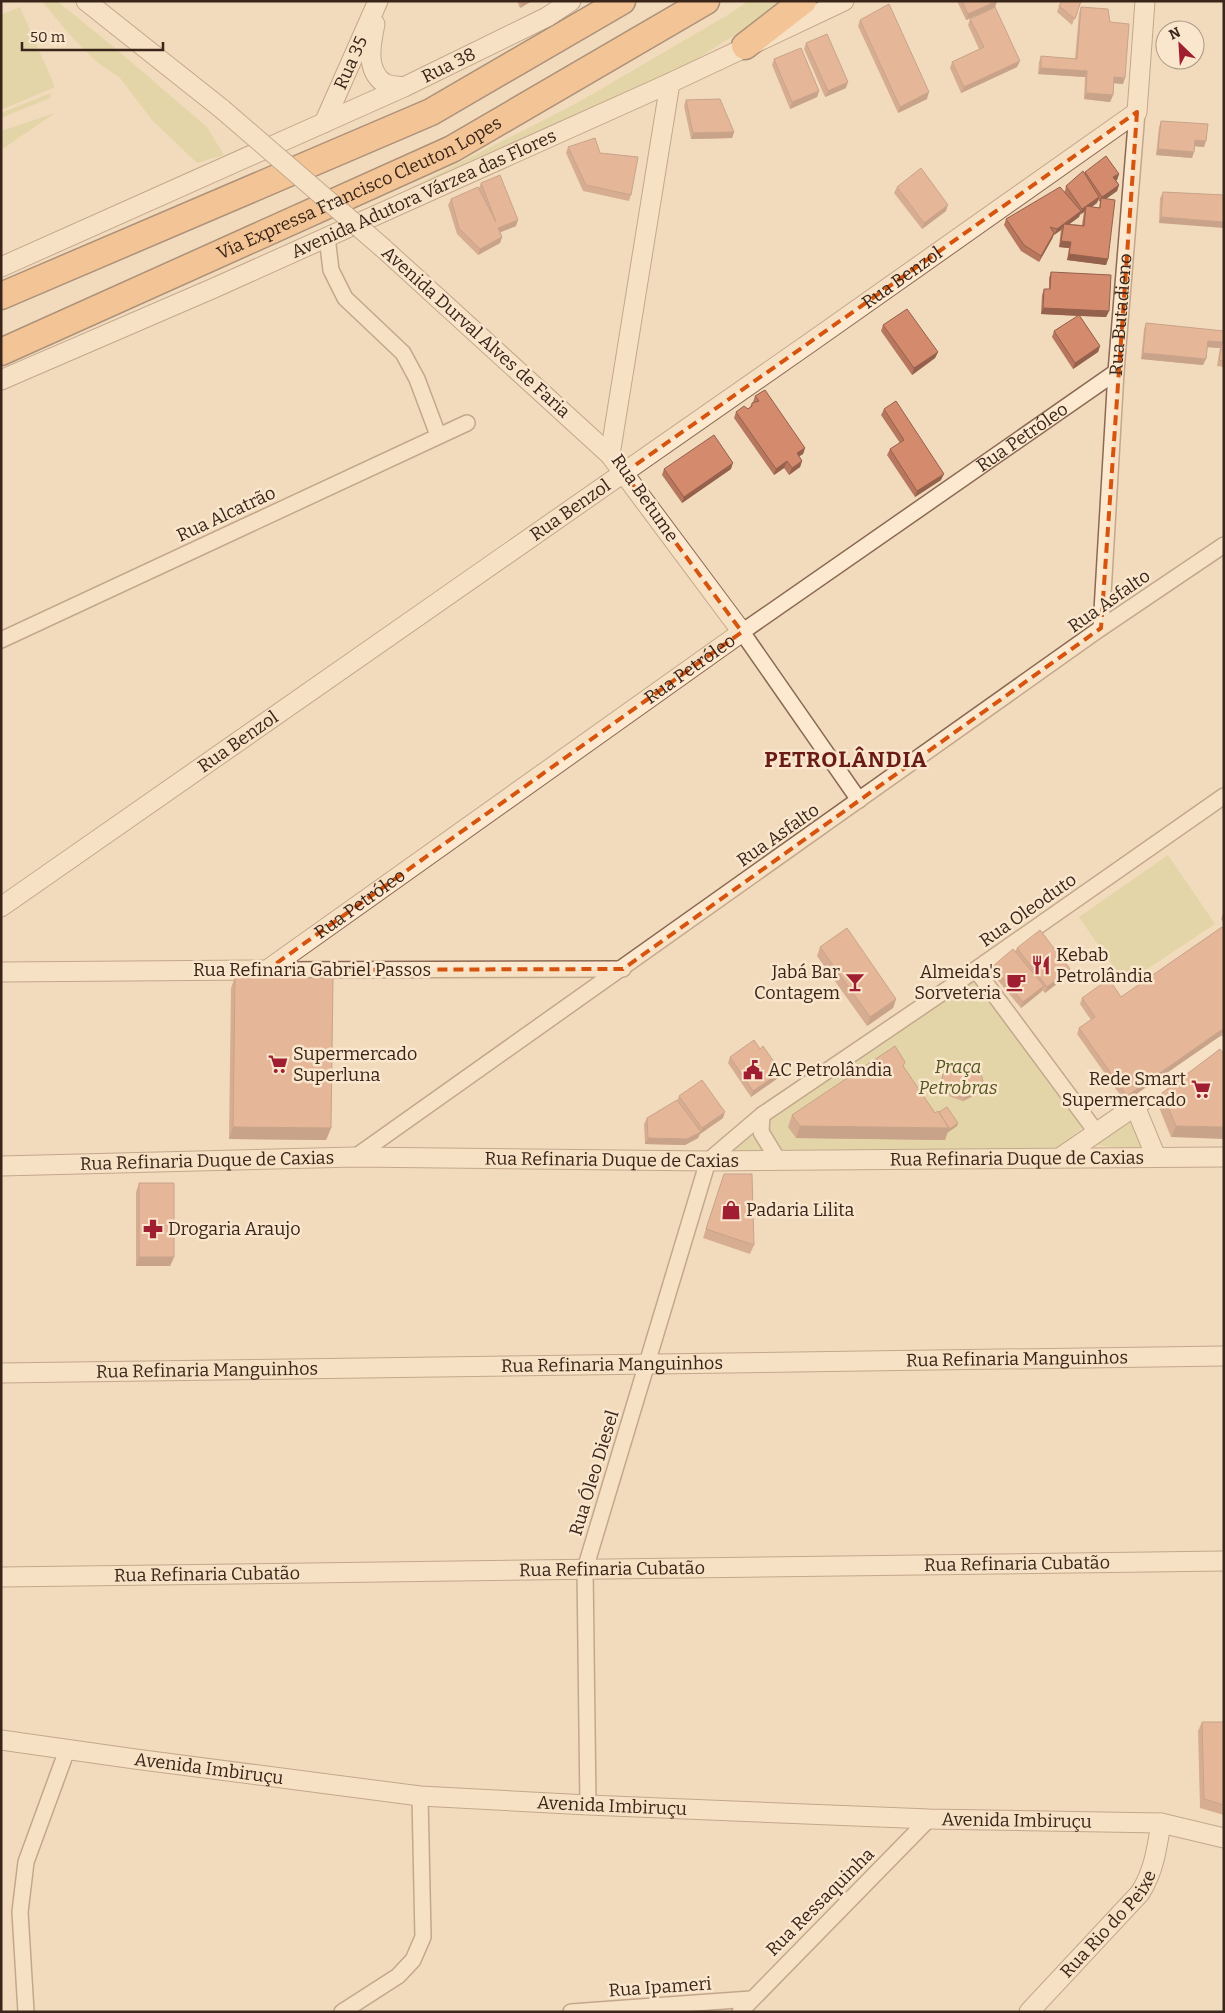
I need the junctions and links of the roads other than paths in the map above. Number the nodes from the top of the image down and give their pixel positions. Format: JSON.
{"nodes":[{"id":1,"x":86,"y":1,"type":"edge"},
{"id":2,"x":379,"y":1,"type":"edge"},
{"id":3,"x":571,"y":1,"type":"edge"},
{"id":4,"x":622,"y":1,"type":"edge"},
{"id":5,"x":706,"y":1,"type":"edge"},
{"id":6,"x":803,"y":1,"type":"edge"},
{"id":7,"x":844,"y":1,"type":"edge"},
{"id":8,"x":1145,"y":1,"type":"edge"},
{"id":9,"x":745,"y":46,"type":"junction"},
{"id":10,"x":670,"y":83,"type":"junction"},
{"id":11,"x":404,"y":87,"type":"junction"},
{"id":12,"x":1137,"y":112,"type":"junction"},
{"id":13,"x":324,"y":123,"type":"junction"},
{"id":14,"x":327,"y":238,"type":"junction"},
{"id":15,"x":1,"y":267,"type":"edge"},
{"id":16,"x":1,"y":296,"type":"edge"},
{"id":17,"x":1,"y":352,"type":"edge"},
{"id":18,"x":1116,"y":372,"type":"junction"},
{"id":19,"x":1,"y":380,"type":"edge"},
{"id":20,"x":467,"y":423,"type":"dead end"},
{"id":21,"x":438,"y":435,"type":"junction"},
{"id":22,"x":610,"y":455,"type":"junction"},
{"id":23,"x":624,"y":473,"type":"junction"},
{"id":24,"x":1224,"y":545,"type":"edge"},
{"id":25,"x":1101,"y":628,"type":"junction"},
{"id":26,"x":742,"y":632,"type":"junction"},
{"id":27,"x":1,"y":640,"type":"edge"},
{"id":28,"x":1224,"y":796,"type":"edge"},
{"id":29,"x":859,"y":800,"type":"junction"},
{"id":30,"x":1,"y":907,"type":"edge"},
{"id":31,"x":623,"y":969,"type":"junction"},
{"id":32,"x":267,"y":970,"type":"junction"},
{"id":33,"x":976,"y":970,"type":"junction"},
{"id":34,"x":1,"y":972,"type":"edge"},
{"id":35,"x":1224,"y":1045,"type":"edge"},
{"id":36,"x":1135,"y":1106,"type":"junction"},
{"id":37,"x":762,"y":1115,"type":"junction"},
{"id":38,"x":1097,"y":1133,"type":"junction"},
{"id":39,"x":355,"y":1157,"type":"junction"},
{"id":40,"x":1061,"y":1157,"type":"junction"},
{"id":41,"x":1156,"y":1157,"type":"junction"},
{"id":42,"x":1224,"y":1157,"type":"edge"},
{"id":43,"x":778,"y":1160,"type":"junction"},
{"id":44,"x":708,"y":1161,"type":"junction"},
{"id":45,"x":1,"y":1166,"type":"edge"},
{"id":46,"x":1224,"y":1356,"type":"edge"},
{"id":47,"x":647,"y":1364,"type":"junction"},
{"id":48,"x":1,"y":1372,"type":"edge"},
{"id":49,"x":1224,"y":1561,"type":"edge"},
{"id":50,"x":585,"y":1570,"type":"junction"},
{"id":51,"x":1,"y":1577,"type":"edge"},
{"id":52,"x":1,"y":1740,"type":"edge"},
{"id":53,"x":67,"y":1750,"type":"junction"},
{"id":54,"x":420,"y":1796,"type":"junction"},
{"id":55,"x":588,"y":1805,"type":"junction"},
{"id":56,"x":928,"y":1819,"type":"junction"},
{"id":57,"x":1161,"y":1823,"type":"junction"},
{"id":58,"x":1224,"y":1838,"type":"edge"},
{"id":59,"x":751,"y":1999,"type":"junction"},
{"id":60,"x":26,"y":2012,"type":"edge"},
{"id":61,"x":342,"y":2012,"type":"edge"},
{"id":62,"x":571,"y":2012,"type":"edge"},
{"id":63,"x":740,"y":2012,"type":"edge"},
{"id":64,"x":1029,"y":2012,"type":"edge"}],
"edges":[{"from":1,"to":22,"type":"street","name":"Avenida Durval Alves de Faria","bridge":true},
{"from":2,"to":11,"type":"street","name":"Rua 35"},
{"from":2,"to":13,"type":"street","name":"Rua 35"},
{"from":3,"to":11,"type":"street","name":"Rua 38"},
{"from":4,"to":16,"type":"highway"},
{"from":5,"to":17,"type":"highway","name":"Via Expressa Francisco Cleuton Lopes"},
{"from":6,"to":9,"type":"highway"},
{"from":7,"to":9,"type":"street","name":"Avenida Adutora Várzea das Flores"},
{"from":8,"to":12,"type":"street","name":"Rua Butadieno"},
{"from":9,"to":10,"type":"street","name":"Avenida Adutora Várzea das Flores"},
{"from":10,"to":14,"type":"street","name":"Avenida Adutora Várzea das Flores"},
{"from":10,"to":22,"type":"street","name":"Rua Betume"},
{"from":11,"to":13,"type":"street","name":"Rua 38"},
{"from":12,"to":18,"type":"street","name":"Rua Butadieno"},
{"from":12,"to":23,"type":"street","name":"Rua Benzol"},
{"from":13,"to":15,"type":"street"},
{"from":14,"to":19,"type":"street","name":"Avenida Adutora Várzea das Flores"},
{"from":14,"to":21,"type":"street"},
{"from":18,"to":25,"type":"street","name":"Rua Butadieno"},
{"from":18,"to":26,"type":"street","name":"Rua Petróleo"},
{"from":20,"to":21,"type":"street","name":"Rua Alcatrão"},
{"from":21,"to":27,"type":"street","name":"Rua Alcatrão"},
{"from":22,"to":23,"type":"street","name":"Rua Betume"},
{"from":23,"to":26,"type":"street","name":"Rua Betume"},
{"from":23,"to":30,"type":"street","name":"Rua Benzol"},
{"from":24,"to":25,"type":"street","name":"Rua Asfalto"},
{"from":25,"to":29,"type":"street","name":"Rua Asfalto"},
{"from":26,"to":29,"type":"street","name":"Rua Betume"},
{"from":26,"to":32,"type":"street","name":"Rua Petróleo"},
{"from":28,"to":33,"type":"street","name":"Rua Oleoduto"},
{"from":29,"to":31,"type":"street","name":"Rua Asfalto"},
{"from":31,"to":32,"type":"street","name":"Rua Refinaria Gabriel Passos"},
{"from":31,"to":39,"type":"street","name":"Rua Asfalto"},
{"from":32,"to":34,"type":"street","name":"Rua Refinaria Gabriel Passos"},
{"from":33,"to":37,"type":"street","name":"Rua Oleoduto"},
{"from":33,"to":38,"type":"street"},
{"from":35,"to":36,"type":"street"},
{"from":36,"to":38,"type":"street"},
{"from":36,"to":41,"type":"street"},
{"from":37,"to":43,"type":"street"},
{"from":37,"to":44,"type":"street","name":"Rua Oleoduto"},
{"from":38,"to":40,"type":"street"},
{"from":39,"to":44,"type":"street","name":"Rua Refinaria Duque de Caxias"},
{"from":39,"to":45,"type":"street","name":"Rua Refinaria Duque de Caxias"},
{"from":40,"to":41,"type":"street","name":"Rua Refinaria Duque de Caxias"},
{"from":40,"to":43,"type":"street","name":"Rua Refinaria Duque de Caxias"},
{"from":41,"to":42,"type":"street","name":"Rua Refinaria Duque de Caxias"},
{"from":43,"to":44,"type":"street","name":"Rua Refinaria Duque de Caxias"},
{"from":44,"to":47,"type":"street","name":"Rua Óleo Diesel"},
{"from":46,"to":47,"type":"street","name":"Rua Refinaria Manguinhos"},
{"from":47,"to":48,"type":"street","name":"Rua Refinaria Manguinhos"},
{"from":47,"to":50,"type":"street","name":"Rua Óleo Diesel"},
{"from":49,"to":50,"type":"street","name":"Rua Refinaria Cubatão"},
{"from":50,"to":51,"type":"street","name":"Rua Refinaria Cubatão"},
{"from":50,"to":55,"type":"street","name":"Rua Óleo Diesel"},
{"from":52,"to":53,"type":"street","name":"Avenida Imbiruçu"},
{"from":53,"to":54,"type":"street","name":"Avenida Imbiruçu"},
{"from":53,"to":60,"type":"street"},
{"from":54,"to":55,"type":"street","name":"Avenida Imbiruçu"},
{"from":54,"to":61,"type":"street"},
{"from":55,"to":56,"type":"street","name":"Avenida Imbiruçu"},
{"from":56,"to":57,"type":"street","name":"Avenida Imbiruçu"},
{"from":56,"to":59,"type":"street","name":"Rua Ressaquinha"},
{"from":57,"to":58,"type":"street","name":"Avenida Imbiruçu"},
{"from":57,"to":64,"type":"street","name":"Rua Rio do Peixe"},
{"from":59,"to":62,"type":"street","name":"Rua Ipameri"},
{"from":59,"to":63,"type":"street","name":"Rua Ressaquinha"}]}
